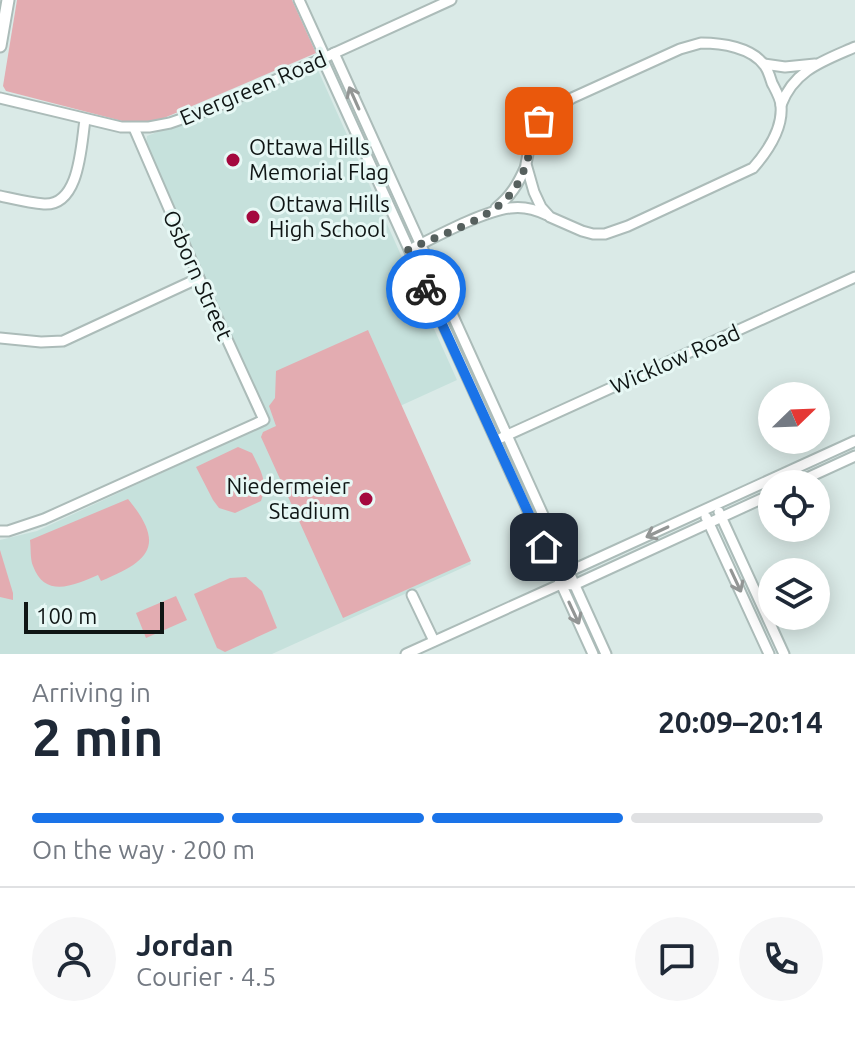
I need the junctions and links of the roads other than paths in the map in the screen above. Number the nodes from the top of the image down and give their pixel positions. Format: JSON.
{"nodes":[{"id":1,"x":8,"y":0,"type":"edge"},
{"id":2,"x":299,"y":0,"type":"edge"},
{"id":3,"x":451,"y":0,"type":"edge"},
{"id":4,"x":0,"y":46,"type":"edge"},
{"id":5,"x":855,"y":47,"type":"edge"},
{"id":6,"x":327,"y":56,"type":"junction"},
{"id":7,"x":819,"y":63,"type":"junction"},
{"id":8,"x":764,"y":64,"type":"junction"},
{"id":9,"x":0,"y":98,"type":"edge"},
{"id":10,"x":781,"y":105,"type":"junction"},
{"id":11,"x":85,"y":120,"type":"junction"},
{"id":12,"x":134,"y":128,"type":"junction"},
{"id":13,"x":526,"y":164,"type":"junction"},
{"id":14,"x":0,"y":196,"type":"edge"},
{"id":15,"x":490,"y":213,"type":"junction"},
{"id":16,"x":550,"y":217,"type":"junction"},
{"id":17,"x":420,"y":244,"type":"junction"},
{"id":18,"x":408,"y":250,"type":"junction"},
{"id":19,"x":855,"y":277,"type":"edge"},
{"id":20,"x":199,"y":278,"type":"junction"},
{"id":21,"x":0,"y":338,"type":"edge"},
{"id":22,"x":507,"y":435,"type":"junction"},
{"id":23,"x":495,"y":441,"type":"junction"},
{"id":24,"x":850,"y":444,"type":"edge"},
{"id":25,"x":854,"y":460,"type":"edge"},
{"id":26,"x":829,"y":470,"type":"edge"},
{"id":27,"x":758,"y":500,"type":"edge"},
{"id":28,"x":716,"y":505,"type":"junction"},
{"id":29,"x":703,"y":510,"type":"junction"},
{"id":30,"x":722,"y":517,"type":"junction"},
{"id":31,"x":709,"y":523,"type":"junction"},
{"id":32,"x":0,"y":531,"type":"edge"},
{"id":33,"x":568,"y":572,"type":"junction"},
{"id":34,"x":561,"y":584,"type":"junction"},
{"id":35,"x":574,"y":585,"type":"junction"},
{"id":36,"x":412,"y":595,"type":"dead end"},
{"id":37,"x":434,"y":641,"type":"junction"},
{"id":38,"x":406,"y":654,"type":"edge"},
{"id":39,"x":593,"y":654,"type":"edge"},
{"id":40,"x":606,"y":654,"type":"edge"},
{"id":41,"x":769,"y":654,"type":"edge"},
{"id":42,"x":784,"y":654,"type":"edge"}],
"edges":[{"from":1,"to":4,"type":"street"},
{"from":2,"to":6,"type":"street"},
{"from":3,"to":6,"type":"street","name":"Evergreen Road"},
{"from":5,"to":7,"type":"street"},
{"from":6,"to":12,"type":"street","name":"Evergreen Road"},
{"from":17,"to":6,"type":"street","one_way":true},
{"from":6,"to":18,"type":"street"},
{"from":7,"to":8,"type":"street"},
{"from":7,"to":10,"type":"street"},
{"from":8,"to":10,"type":"street"},
{"from":8,"to":13,"type":"street"},
{"from":9,"to":11,"type":"street","name":"Evergreen Road"},
{"from":10,"to":16,"type":"street"},
{"from":11,"to":12,"type":"street","name":"Evergreen Road"},
{"from":11,"to":14,"type":"street"},
{"from":12,"to":20,"type":"street","name":"Osborn Street"},
{"from":13,"to":15,"type":"street"},
{"from":13,"to":16,"type":"street"},
{"from":15,"to":16,"type":"street"},
{"from":15,"to":17,"type":"street"},
{"from":17,"to":18,"type":"street"},
{"from":17,"to":22,"type":"street"},
{"from":18,"to":23,"type":"street"},
{"from":19,"to":22,"type":"street","name":"Wicklow Road"},
{"from":20,"to":21,"type":"street"},
{"from":20,"to":32,"type":"street","name":"Osborn Street"},
{"from":22,"to":23,"type":"street","name":"Wicklow Road"},
{"from":22,"to":33,"type":"street"},
{"from":23,"to":34,"type":"street"},
{"from":24,"to":25,"type":"street"},
{"from":24,"to":28,"type":"street"},
{"from":25,"to":26,"type":"street"},
{"from":27,"to":30,"type":"street"},
{"from":28,"to":29,"type":"street"},
{"from":28,"to":30,"type":"street"},
{"from":29,"to":31,"type":"street"},
{"from":29,"to":33,"type":"street","one_way":true},
{"from":30,"to":31,"type":"street"},
{"from":30,"to":42,"type":"street"},
{"from":31,"to":35,"type":"street"},
{"from":31,"to":41,"type":"street","one_way":true},
{"from":33,"to":34,"type":"street"},
{"from":33,"to":35,"type":"street"},
{"from":34,"to":35,"type":"street"},
{"from":34,"to":37,"type":"street"},
{"from":34,"to":39,"type":"street","one_way":true},
{"from":35,"to":40,"type":"street"},
{"from":36,"to":37,"type":"street"},
{"from":37,"to":38,"type":"street"}]}
